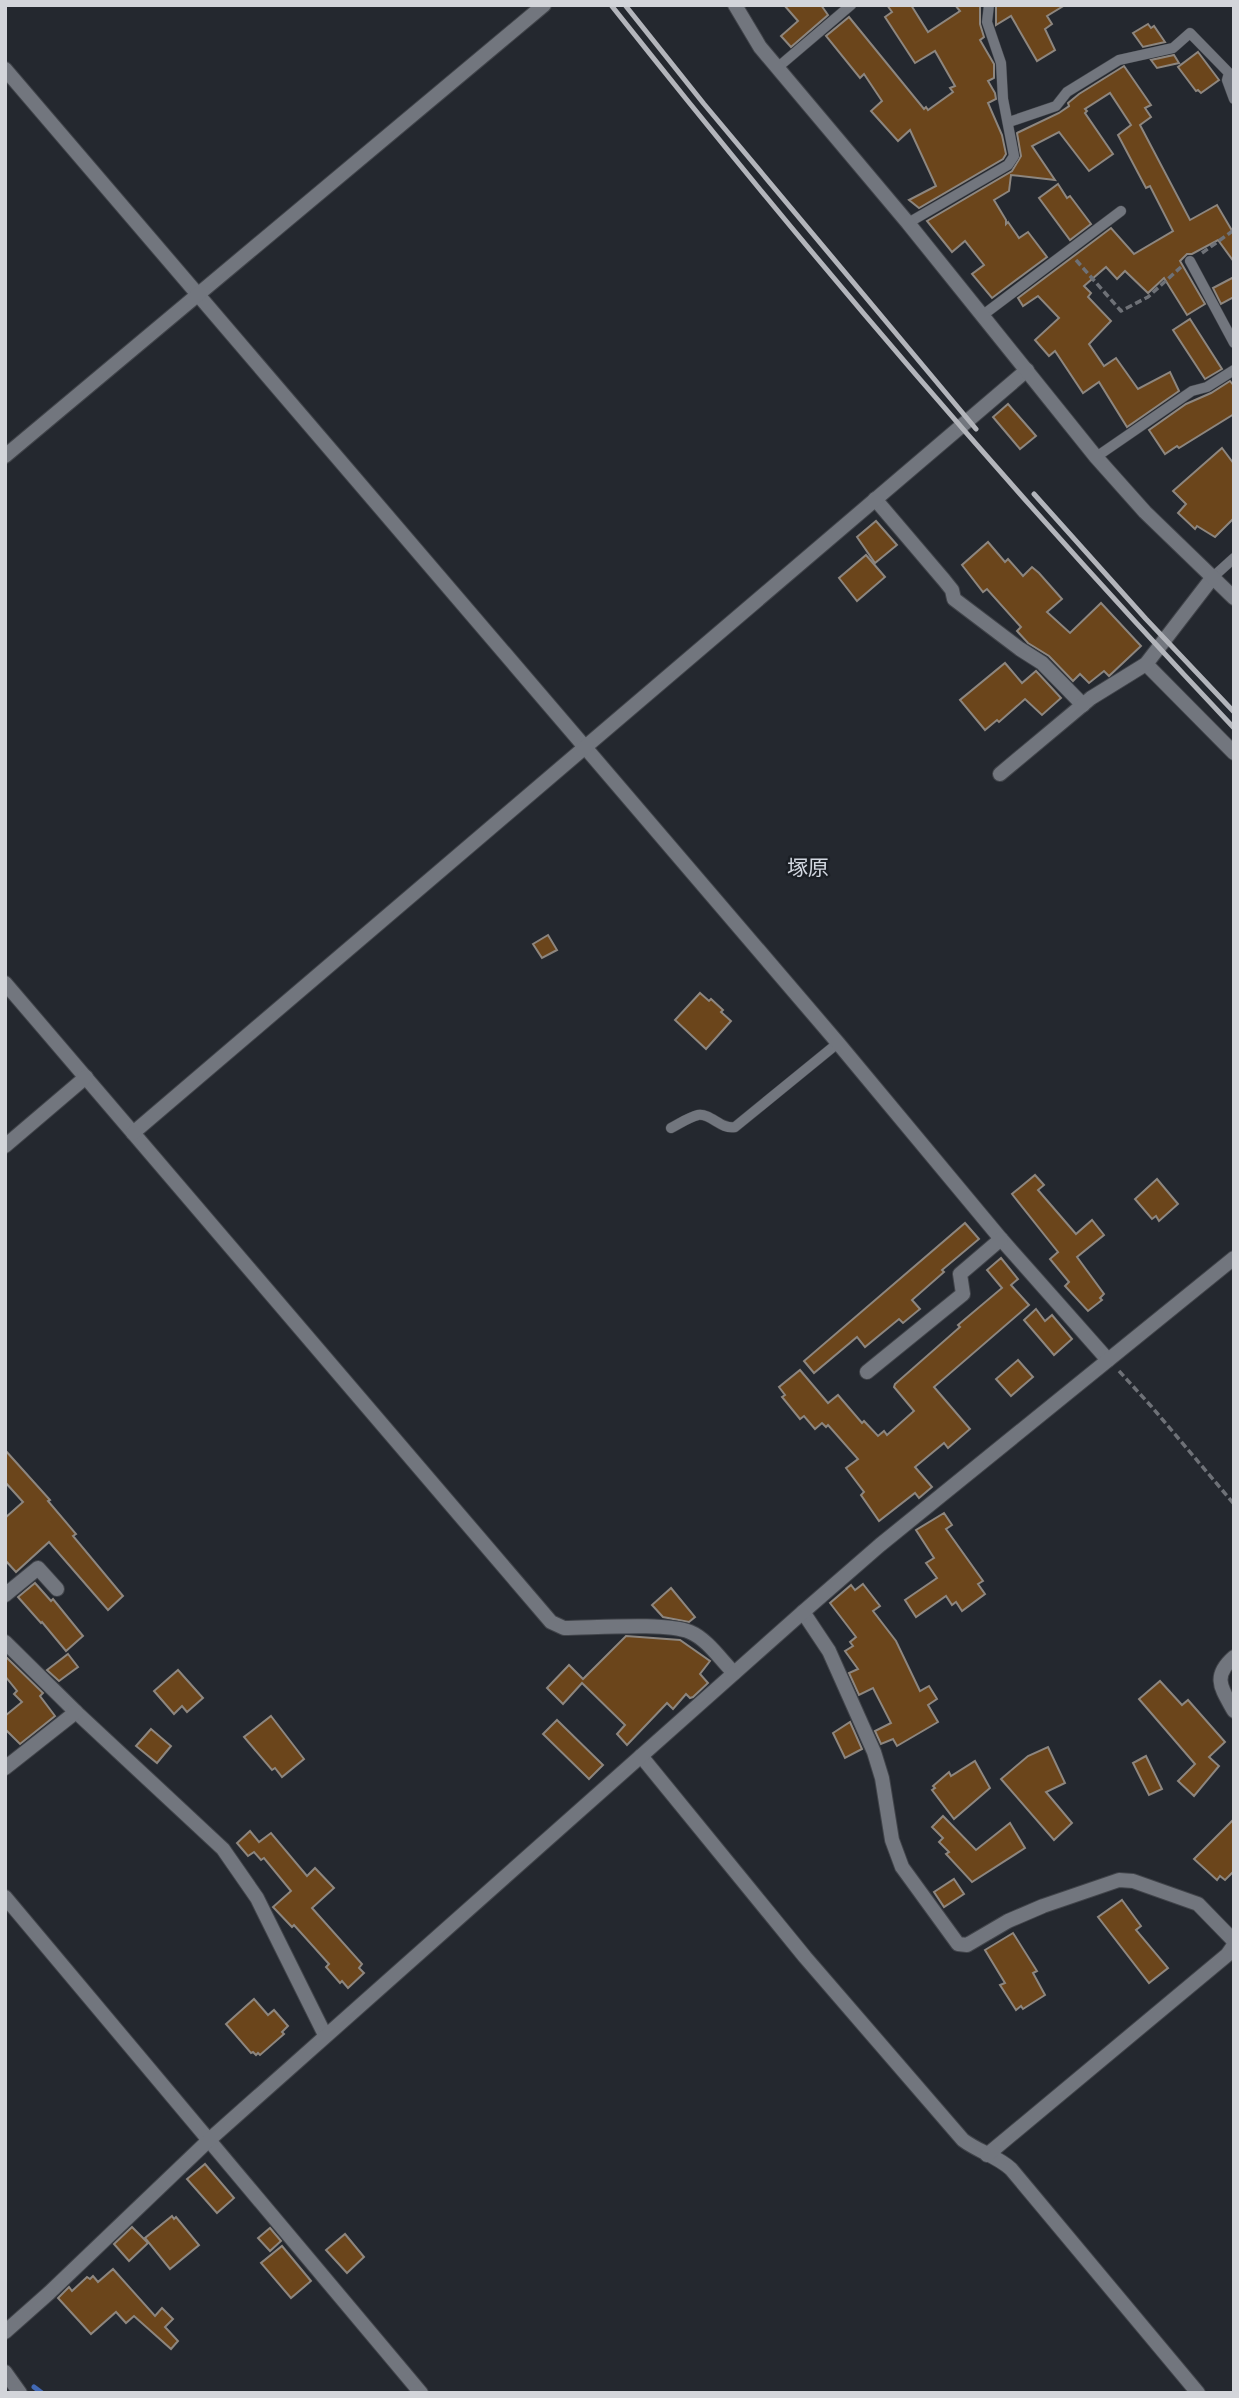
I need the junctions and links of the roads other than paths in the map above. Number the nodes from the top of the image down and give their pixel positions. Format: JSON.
{"nodes":[{"id":1,"x":544,"y":5,"type":"edge"},
{"id":2,"x":735,"y":5,"type":"edge"},
{"id":3,"x":852,"y":5,"type":"edge"},
{"id":4,"x":989,"y":5,"type":"edge"},
{"id":5,"x":777,"y":68,"type":"junction"},
{"id":6,"x":5,"y":69,"type":"edge"},
{"id":7,"x":1231,"y":70,"type":"edge"},
{"id":8,"x":1234,"y":99,"type":"edge"},
{"id":9,"x":1009,"y":122,"type":"junction"},
{"id":10,"x":1121,"y":211,"type":"dead end"},
{"id":11,"x":908,"y":223,"type":"junction"},
{"id":12,"x":1190,"y":261,"type":"road end"},
{"id":13,"x":196,"y":295,"type":"junction"},
{"id":14,"x":983,"y":315,"type":"junction"},
{"id":15,"x":1234,"y":342,"type":"edge"},
{"id":16,"x":1027,"y":370,"type":"junction"},
{"id":17,"x":1234,"y":370,"type":"edge"},
{"id":18,"x":5,"y":456,"type":"edge"},
{"id":19,"x":1096,"y":457,"type":"junction"},
{"id":20,"x":875,"y":499,"type":"junction"},
{"id":21,"x":1234,"y":558,"type":"edge"},
{"id":22,"x":1213,"y":577,"type":"junction"},
{"id":23,"x":1234,"y":598,"type":"edge"},
{"id":24,"x":1146,"y":664,"type":"junction"},
{"id":25,"x":1083,"y":705,"type":"junction"},
{"id":26,"x":585,"y":748,"type":"junction"},
{"id":27,"x":1234,"y":753,"type":"edge"},
{"id":28,"x":1000,"y":774,"type":"dead end"},
{"id":29,"x":5,"y":983,"type":"edge"},
{"id":30,"x":838,"y":1043,"type":"junction"},
{"id":31,"x":86,"y":1077,"type":"junction"},
{"id":32,"x":671,"y":1128,"type":"dead end"},
{"id":33,"x":134,"y":1133,"type":"junction"},
{"id":34,"x":5,"y":1146,"type":"edge"},
{"id":35,"x":1001,"y":1239,"type":"junction"},
{"id":36,"x":1234,"y":1258,"type":"edge"},
{"id":37,"x":1108,"y":1360,"type":"junction"},
{"id":38,"x":867,"y":1372,"type":"dead end"},
{"id":39,"x":57,"y":1590,"type":"dead end"},
{"id":40,"x":5,"y":1595,"type":"edge"},
{"id":41,"x":803,"y":1612,"type":"junction"},
{"id":42,"x":5,"y":1642,"type":"edge"},
{"id":43,"x":1234,"y":1657,"type":"edge"},
{"id":44,"x":734,"y":1673,"type":"junction"},
{"id":45,"x":1234,"y":1711,"type":"edge"},
{"id":46,"x":76,"y":1712,"type":"junction"},
{"id":47,"x":641,"y":1756,"type":"junction"},
{"id":48,"x":5,"y":1768,"type":"edge"},
{"id":49,"x":5,"y":1897,"type":"edge"},
{"id":50,"x":1234,"y":1943,"type":"edge"},
{"id":51,"x":325,"y":2035,"type":"junction"},
{"id":52,"x":209,"y":2140,"type":"junction"},
{"id":53,"x":987,"y":2155,"type":"junction"},
{"id":54,"x":5,"y":2332,"type":"edge"},
{"id":55,"x":5,"y":2372,"type":"edge"},
{"id":56,"x":20,"y":2393,"type":"edge"},
{"id":57,"x":421,"y":2393,"type":"edge"},
{"id":58,"x":1198,"y":2393,"type":"edge"}],
"edges":[{"from":1,"to":13,"type":"street"},
{"from":2,"to":5,"type":"street"},
{"from":3,"to":5,"type":"lane"},
{"from":4,"to":9,"type":"lane"},
{"from":5,"to":11,"type":"street"},
{"from":6,"to":13,"type":"street"},
{"from":7,"to":8,"type":"lane"},
{"from":7,"to":9,"type":"lane"},
{"from":9,"to":11,"type":"lane"},
{"from":10,"to":14,"type":"lane"},
{"from":11,"to":14,"type":"street"},
{"from":12,"to":15,"type":"lane"},
{"from":13,"to":18,"type":"street"},
{"from":13,"to":26,"type":"street"},
{"from":14,"to":16,"type":"street"},
{"from":16,"to":19,"type":"street"},
{"from":16,"to":20,"type":"street"},
{"from":17,"to":19,"type":"lane"},
{"from":19,"to":22,"type":"street"},
{"from":20,"to":25,"type":"street"},
{"from":20,"to":26,"type":"street"},
{"from":21,"to":22,"type":"lane"},
{"from":22,"to":23,"type":"street"},
{"from":22,"to":24,"type":"street"},
{"from":24,"to":25,"type":"street"},
{"from":24,"to":27,"type":"street"},
{"from":25,"to":28,"type":"street"},
{"from":26,"to":30,"type":"street"},
{"from":26,"to":33,"type":"street"},
{"from":29,"to":31,"type":"street"},
{"from":30,"to":32,"type":"lane"},
{"from":30,"to":35,"type":"street"},
{"from":31,"to":33,"type":"street"},
{"from":31,"to":34,"type":"street"},
{"from":33,"to":44,"type":"street"},
{"from":35,"to":37,"type":"street"},
{"from":35,"to":38,"type":"street"},
{"from":36,"to":37,"type":"street"},
{"from":37,"to":41,"type":"street"},
{"from":39,"to":40,"type":"street"},
{"from":41,"to":44,"type":"street"},
{"from":41,"to":50,"type":"street"},
{"from":42,"to":46,"type":"street"},
{"from":43,"to":45,"type":"street"},
{"from":44,"to":47,"type":"street"},
{"from":46,"to":48,"type":"street"},
{"from":46,"to":51,"type":"street"},
{"from":47,"to":51,"type":"street"},
{"from":47,"to":53,"type":"street"},
{"from":49,"to":52,"type":"street"},
{"from":50,"to":53,"type":"street"},
{"from":51,"to":52,"type":"street"},
{"from":52,"to":54,"type":"street"},
{"from":52,"to":57,"type":"street"},
{"from":53,"to":58,"type":"street"},
{"from":55,"to":56,"type":"street"}]}
